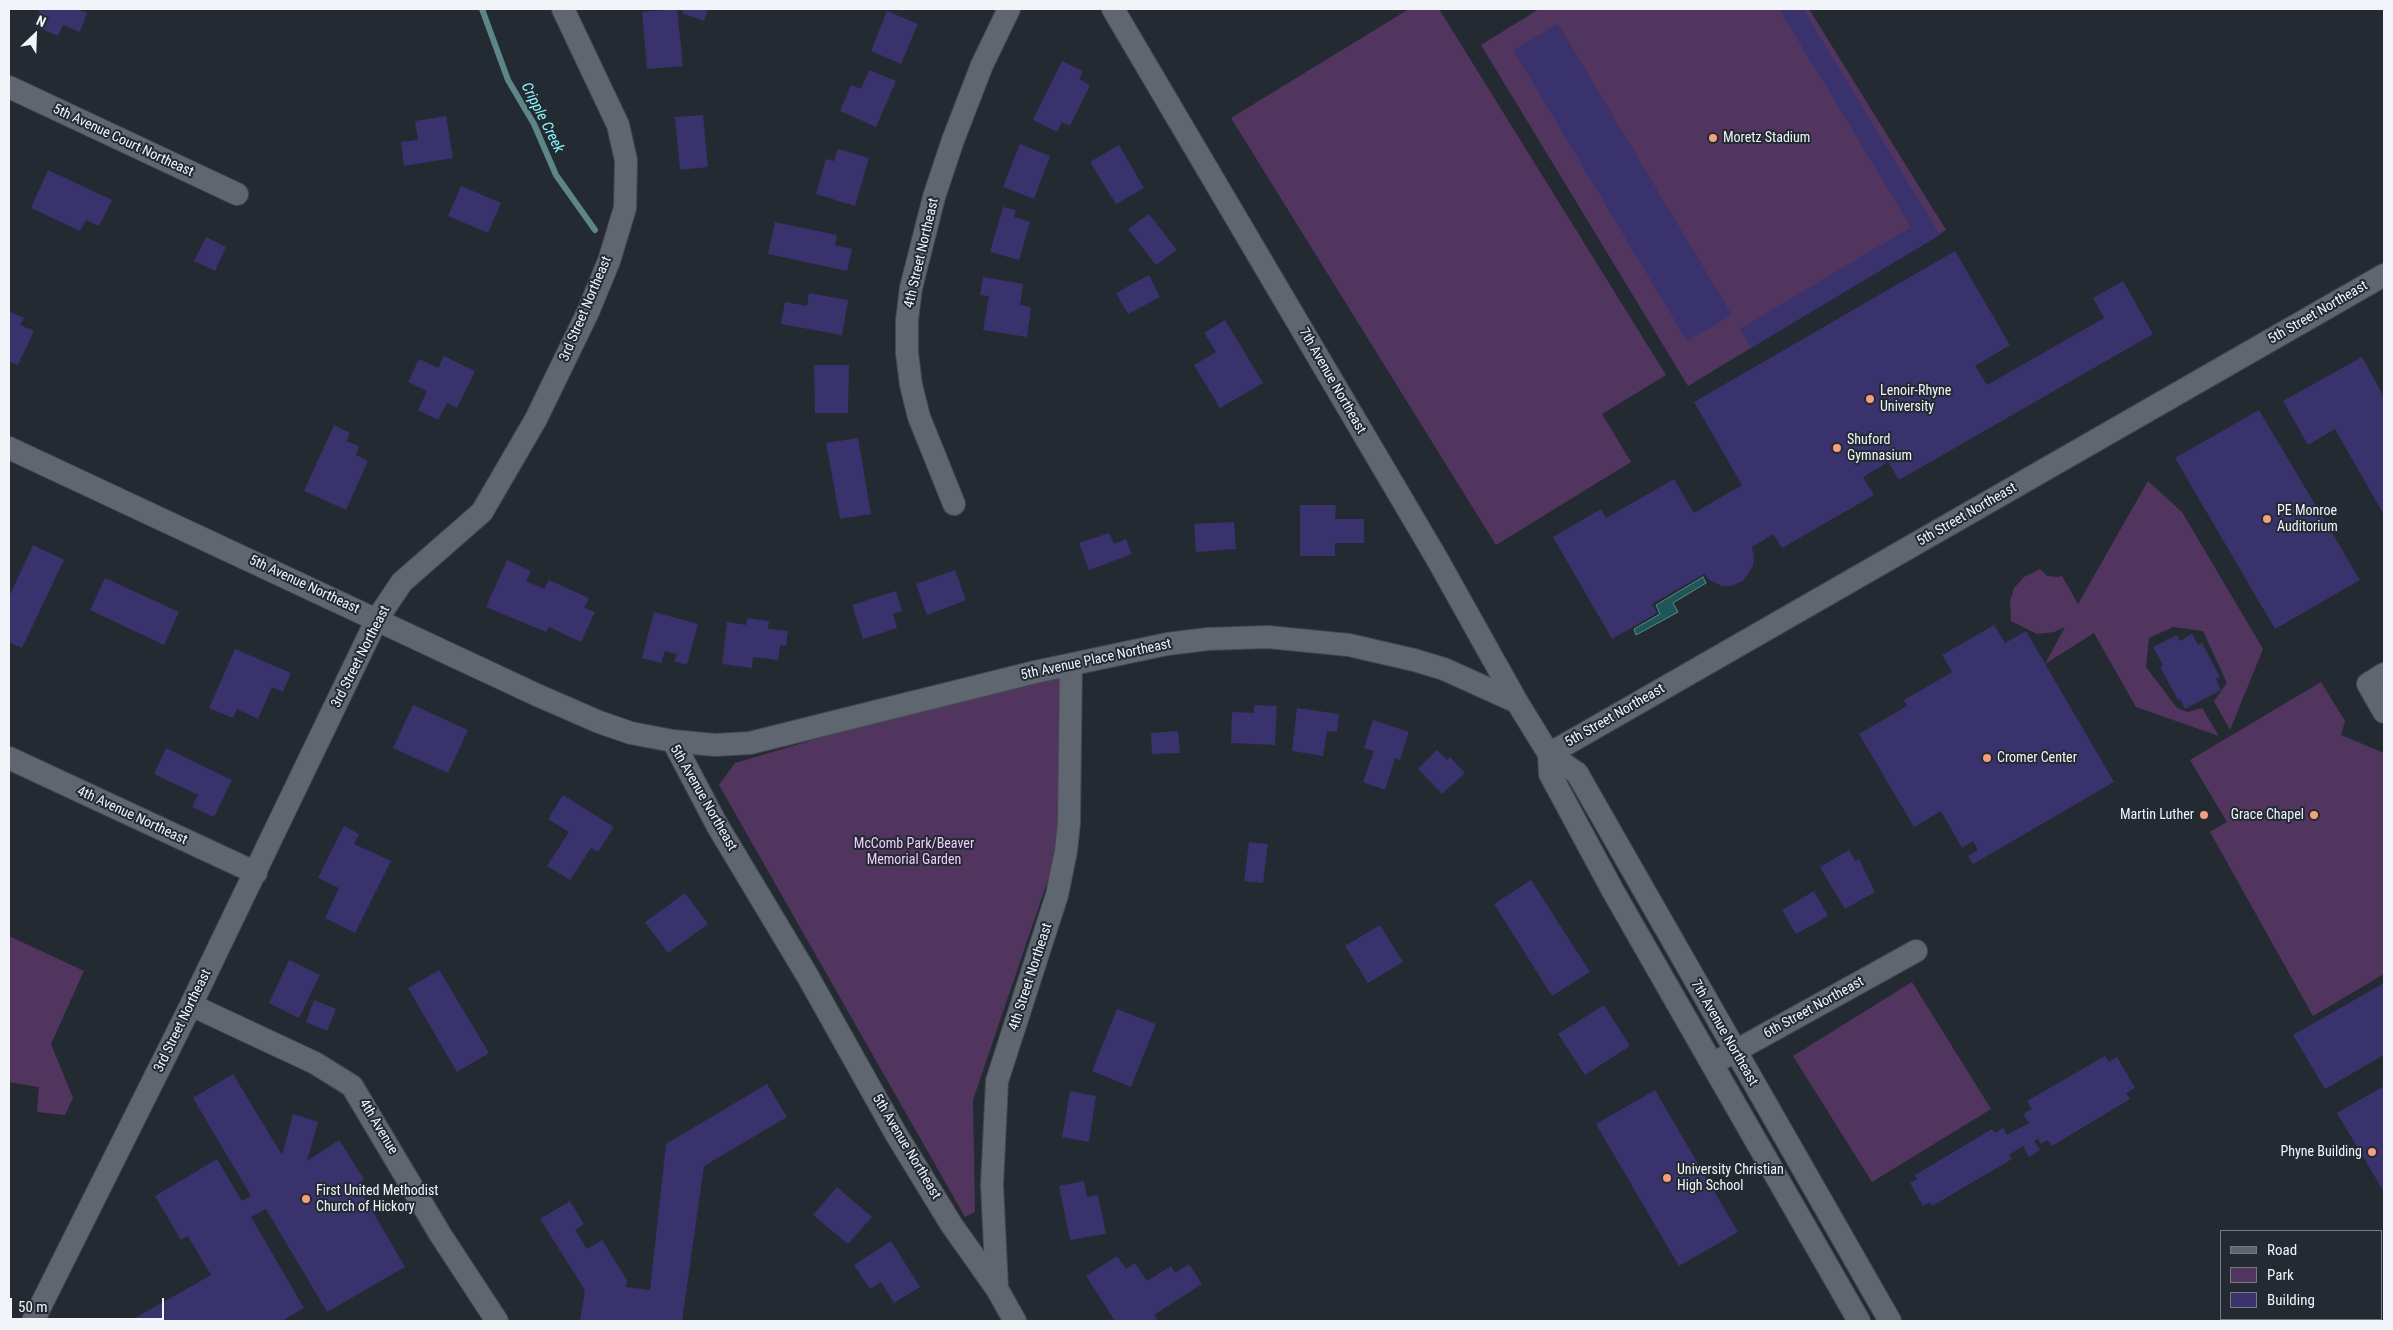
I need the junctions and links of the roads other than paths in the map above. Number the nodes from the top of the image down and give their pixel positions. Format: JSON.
{"nodes":[{"id":1,"x":563,"y":9,"type":"edge"},
{"id":2,"x":1009,"y":9,"type":"edge"},
{"id":3,"x":1114,"y":9,"type":"edge"},
{"id":4,"x":9,"y":87,"type":"edge"},
{"id":5,"x":237,"y":194,"type":"dead end"},
{"id":6,"x":2384,"y":275,"type":"edge"},
{"id":7,"x":9,"y":448,"type":"edge"},
{"id":8,"x":954,"y":504,"type":"dead end"},
{"id":9,"x":377,"y":619,"type":"junction"},
{"id":10,"x":1071,"y":664,"type":"junction"},
{"id":11,"x":2376,"y":679,"type":"edge"},
{"id":12,"x":1517,"y":702,"type":"junction"},
{"id":13,"x":2384,"y":712,"type":"edge"},
{"id":14,"x":673,"y":741,"type":"junction"},
{"id":15,"x":1549,"y":754,"type":"junction"},
{"id":16,"x":9,"y":758,"type":"edge"},
{"id":17,"x":256,"y":872,"type":"junction"},
{"id":18,"x":1916,"y":951,"type":"dead end"},
{"id":19,"x":192,"y":1005,"type":"junction"},
{"id":20,"x":1735,"y":1051,"type":"junction"},
{"id":21,"x":1712,"y":1064,"type":"junction"},
{"id":22,"x":997,"y":1289,"type":"junction"},
{"id":23,"x":33,"y":1321,"type":"edge"},
{"id":24,"x":497,"y":1321,"type":"edge"},
{"id":25,"x":1015,"y":1321,"type":"edge"},
{"id":26,"x":1859,"y":1321,"type":"edge"},
{"id":27,"x":1890,"y":1321,"type":"edge"}],
"edges":[{"from":1,"to":9,"type":"street","name":"3rd Street Northeast"},
{"from":2,"to":8,"type":"street","name":"4th Street Northeast"},
{"from":3,"to":12,"type":"street","name":"7th Avenue Northeast"},
{"from":4,"to":5,"type":"street","name":"5th Avenue Court Northeast"},
{"from":6,"to":15,"type":"street","name":"5th Street Northeast"},
{"from":7,"to":9,"type":"street","name":"5th Avenue Northeast"},
{"from":9,"to":14,"type":"street","name":"5th Avenue Northeast"},
{"from":9,"to":17,"type":"street","name":"3rd Street Northeast"},
{"from":10,"to":12,"type":"street","name":"5th Avenue Place Northeast"},
{"from":10,"to":14,"type":"street","name":"5th Avenue Place Northeast"},
{"from":10,"to":22,"type":"street","name":"4th Street Northeast"},
{"from":11,"to":13,"type":"street"},
{"from":12,"to":15,"type":"street","name":"7th Avenue Northeast"},
{"from":14,"to":22,"type":"street","name":"5th Avenue Northeast"},
{"from":15,"to":20,"type":"street","name":"7th Avenue Northeast"},
{"from":15,"to":21,"type":"street","name":"7th Avenue Northeast"},
{"from":16,"to":17,"type":"street","name":"4th Avenue Northeast"},
{"from":17,"to":19,"type":"street","name":"3rd Street Northeast"},
{"from":18,"to":20,"type":"street","name":"6th Street Northeast"},
{"from":19,"to":23,"type":"street","name":"3rd Street Northeast"},
{"from":19,"to":24,"type":"street","name":"4th Avenue"},
{"from":20,"to":21,"type":"street","name":"6th Street Northeast"},
{"from":20,"to":27,"type":"street","name":"7th Avenue Northeast"},
{"from":21,"to":26,"type":"street","name":"7th Avenue Northeast"},
{"from":22,"to":25,"type":"street","name":"5th Avenue Northeast"}]}
